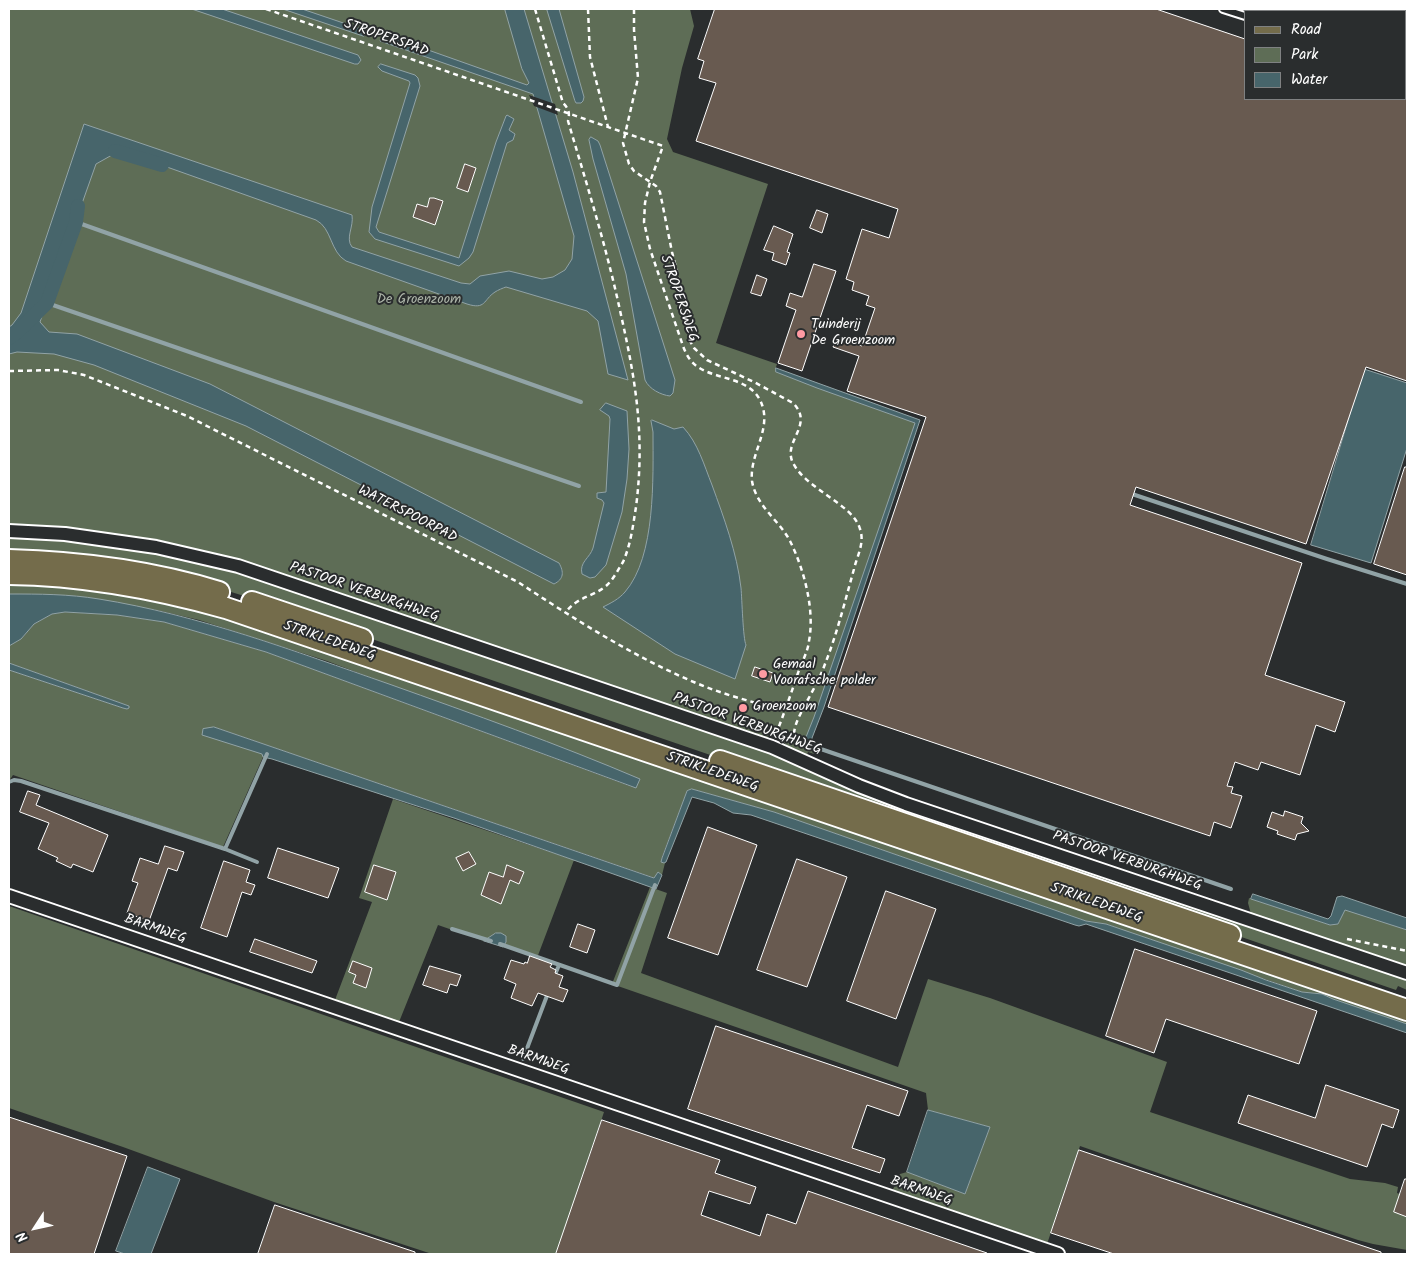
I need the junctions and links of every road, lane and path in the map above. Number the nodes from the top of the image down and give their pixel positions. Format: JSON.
{"nodes":[{"id":1,"x":266,"y":9,"type":"edge"},
{"id":2,"x":535,"y":9,"type":"edge"},
{"id":3,"x":588,"y":9,"type":"edge"},
{"id":4,"x":634,"y":9,"type":"edge"},
{"id":5,"x":1223,"y":9,"type":"edge"},
{"id":6,"x":1244,"y":16,"type":"edge"},
{"id":7,"x":444,"y":70,"type":"joint"},
{"id":8,"x":568,"y":112,"type":"junction"},
{"id":9,"x":608,"y":127,"type":"junction"},
{"id":10,"x":624,"y":133,"type":"junction"},
{"id":11,"x":650,"y":182,"type":"junction"},
{"id":12,"x":9,"y":372,"type":"edge"},
{"id":13,"x":9,"y":531,"type":"edge"},
{"id":14,"x":9,"y":560,"type":"edge"},
{"id":15,"x":9,"y":574,"type":"edge"},
{"id":16,"x":565,"y":613,"type":"junction"},
{"id":17,"x":785,"y":711,"type":"junction"},
{"id":18,"x":798,"y":747,"type":"dead end"},
{"id":19,"x":772,"y":748,"type":"junction"},
{"id":20,"x":9,"y":896,"type":"edge"},
{"id":21,"x":1340,"y":936,"type":"dead end"},
{"id":22,"x":1407,"y":951,"type":"edge"},
{"id":23,"x":1407,"y":973,"type":"edge"},
{"id":24,"x":1407,"y":995,"type":"edge"},
{"id":25,"x":1407,"y":1010,"type":"edge"},
{"id":26,"x":1058,"y":1254,"type":"edge"}],
"edges":[{"from":1,"to":7,"type":"path","name":"STROPERSPAD"},
{"from":2,"to":8,"type":"path"},
{"from":3,"to":9,"type":"path"},
{"from":4,"to":10,"type":"path"},
{"from":5,"to":6,"type":"lane"},
{"from":7,"to":8,"type":"path","name":"STROPERSWEG"},
{"from":8,"to":9,"type":"path","name":"STROPERSWEG"},
{"from":8,"to":16,"type":"path"},
{"from":9,"to":10,"type":"path","name":"STROPERSWEG"},
{"from":10,"to":11,"type":"path"},
{"from":10,"to":11,"type":"path","name":"STROPERSWEG"},
{"from":11,"to":17,"type":"path","name":"STROPERSWEG"},
{"from":11,"to":18,"type":"path"},
{"from":12,"to":16,"type":"path","name":"WATERSPOORPAD"},
{"from":13,"to":19,"type":"street","name":"PASTOOR VERBURGHWEG"},
{"from":14,"to":24,"type":"main road","name":"STRIKLEDEWEG"},
{"from":15,"to":25,"type":"main road","name":"STRIKLEDEWEG"},
{"from":16,"to":17,"type":"path","name":"WATERSPOORPAD"},
{"from":17,"to":19,"type":"path","name":"STROPERSWEG"},
{"from":19,"to":23,"type":"street","name":"PASTOOR VERBURGHWEG"},
{"from":20,"to":26,"type":"street","name":"BARMWEG"},
{"from":21,"to":22,"type":"path"}]}
